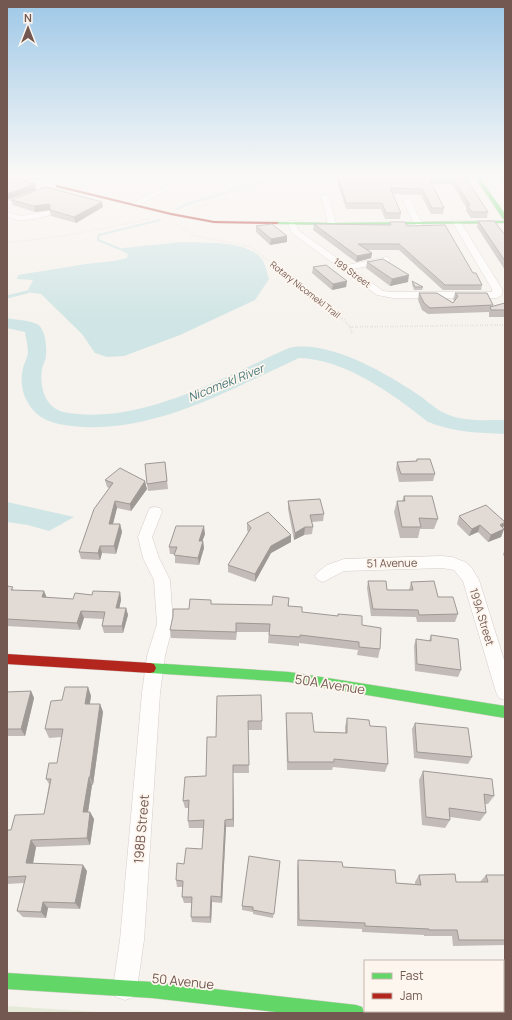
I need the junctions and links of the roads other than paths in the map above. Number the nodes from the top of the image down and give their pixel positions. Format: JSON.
{"nodes":[{"id":1,"x":293,"y":225,"type":"edge"},
{"id":2,"x":458,"y":225,"type":"edge"},
{"id":3,"x":386,"y":260,"type":"edge"},
{"id":4,"x":345,"y":268,"type":"junction"},
{"id":5,"x":155,"y":512,"type":"dead end"},
{"id":6,"x":462,"y":566,"type":"joint"},
{"id":7,"x":323,"y":576,"type":"dead end"},
{"id":8,"x":7,"y":659,"type":"edge"},
{"id":9,"x":154,"y":669,"type":"junction"},
{"id":10,"x":505,"y":692,"type":"edge"},
{"id":11,"x":505,"y":712,"type":"edge"},
{"id":12,"x":7,"y":981,"type":"edge"},
{"id":13,"x":125,"y":988,"type":"junction"},
{"id":14,"x":356,"y":1013,"type":"edge"}],
"edges":[{"from":1,"to":4,"type":"street","name":"199 Street"},
{"from":2,"to":4,"type":"street","name":"199 Street"},
{"from":3,"to":4,"type":"street"},
{"from":5,"to":9,"type":"street"},
{"from":6,"to":7,"type":"street","name":"51 Avenue"},
{"from":6,"to":10,"type":"street","name":"199A Street"},
{"from":8,"to":9,"type":"street","name":"50A Avenue"},
{"from":9,"to":11,"type":"street","name":"50A Avenue"},
{"from":9,"to":13,"type":"street","name":"198B Street"},
{"from":12,"to":13,"type":"street","name":"50 Avenue"},
{"from":13,"to":14,"type":"street","name":"50 Avenue"}]}
